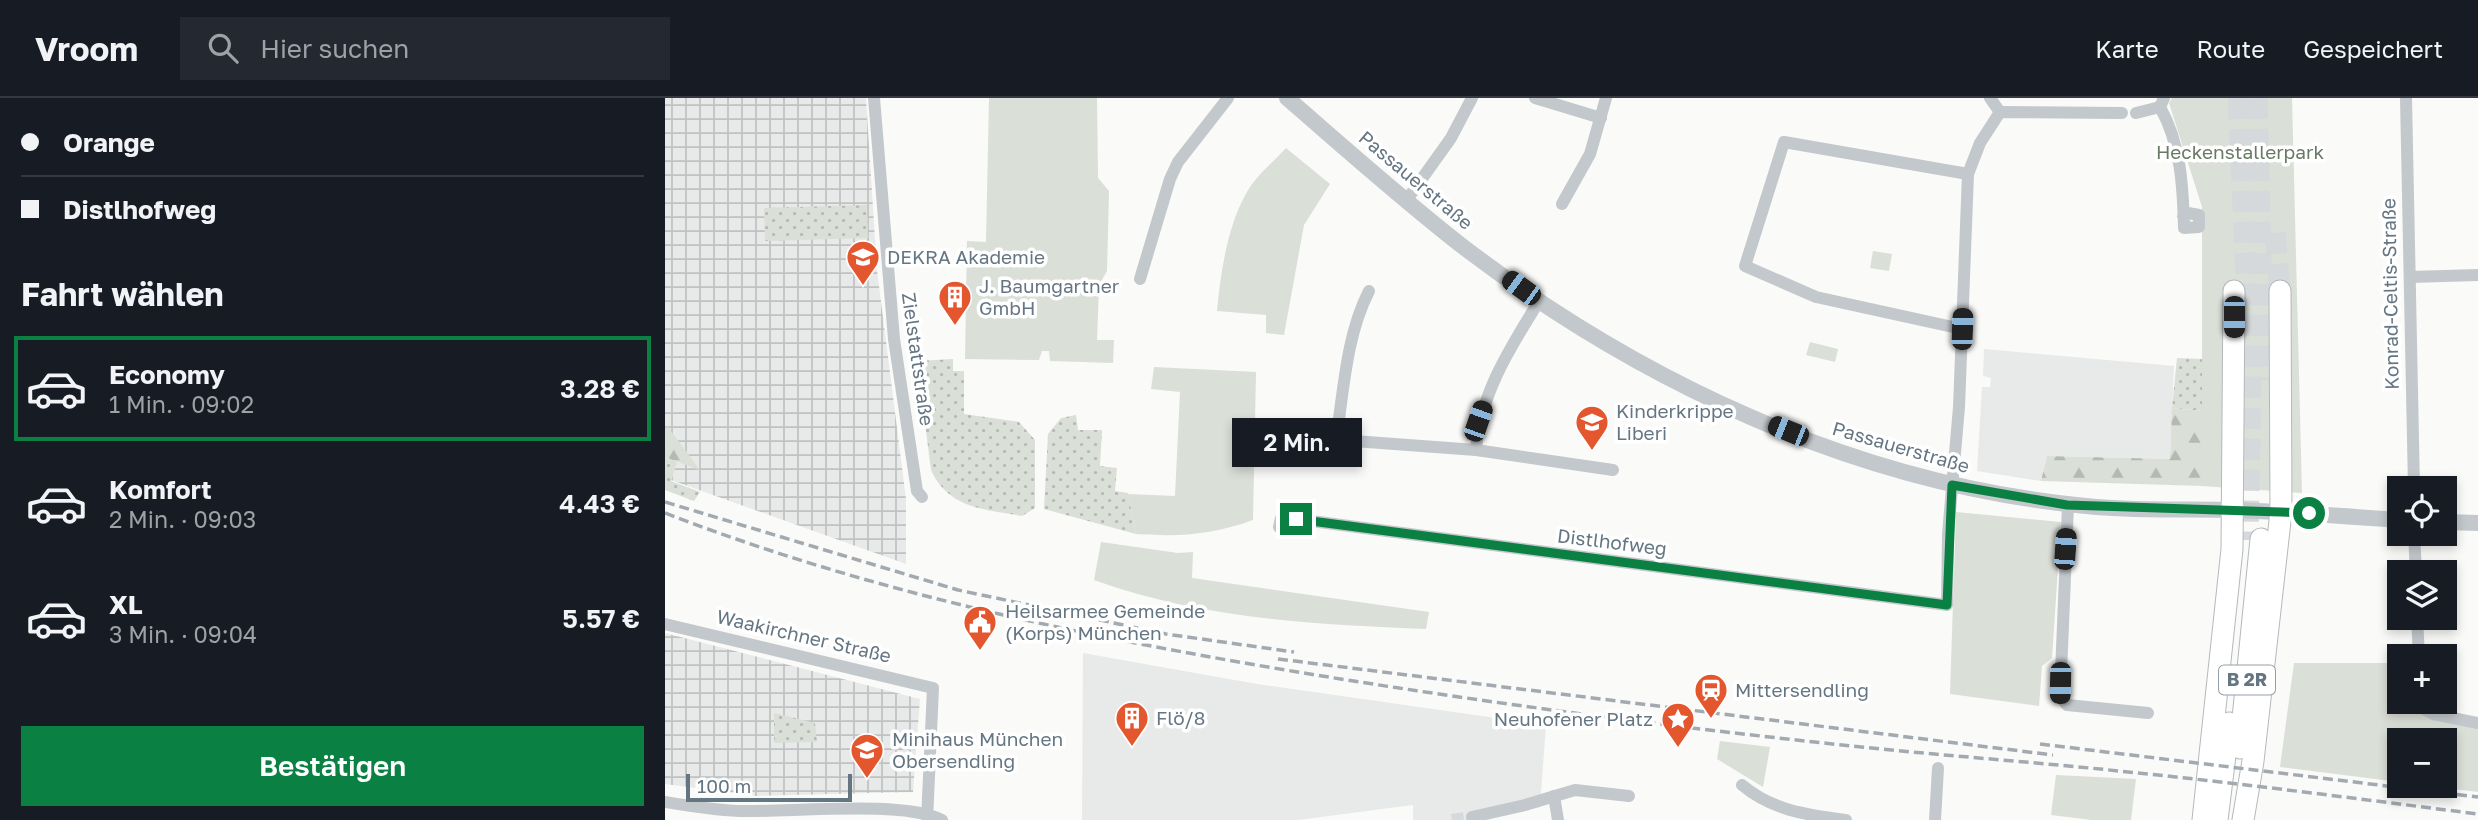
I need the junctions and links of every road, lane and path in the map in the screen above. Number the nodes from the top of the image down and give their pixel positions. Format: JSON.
{"nodes":[{"id":1,"x":874,"y":98,"type":"edge"},
{"id":2,"x":1228,"y":98,"type":"edge"},
{"id":3,"x":1287,"y":98,"type":"edge"},
{"id":4,"x":1472,"y":98,"type":"edge"},
{"id":5,"x":1535,"y":98,"type":"edge"},
{"id":6,"x":1606,"y":98,"type":"edge"},
{"id":7,"x":1990,"y":98,"type":"edge"},
{"id":8,"x":2406,"y":98,"type":"edge"},
{"id":9,"x":2162,"y":103,"type":"edge"},
{"id":10,"x":2000,"y":111,"type":"junction"},
{"id":11,"x":2122,"y":113,"type":"dead end"},
{"id":12,"x":2136,"y":113,"type":"dead end"},
{"id":13,"x":1601,"y":118,"type":"junction"},
{"id":14,"x":1968,"y":174,"type":"junction"},
{"id":15,"x":1406,"y":201,"type":"junction"},
{"id":16,"x":1562,"y":204,"type":"dead end"},
{"id":17,"x":2183,"y":216,"type":"dead end"},
{"id":18,"x":2478,"y":275,"type":"edge"},
{"id":19,"x":2410,"y":276,"type":"junction"},
{"id":20,"x":1140,"y":279,"type":"dead end"},
{"id":21,"x":2280,"y":290,"type":"tunnel mouth"},
{"id":22,"x":1369,"y":291,"type":"dead end"},
{"id":23,"x":2234,"y":291,"type":"dead end"},
{"id":24,"x":1539,"y":301,"type":"junction"},
{"id":25,"x":1962,"y":329,"type":"junction"},
{"id":26,"x":1476,"y":450,"type":"junction"},
{"id":27,"x":1613,"y":470,"type":"dead end"},
{"id":28,"x":2414,"y":476,"type":"edge"},
{"id":29,"x":1952,"y":485,"type":"junction"},
{"id":30,"x":922,"y":498,"type":"dead end"},
{"id":31,"x":2067,"y":505,"type":"junction"},
{"id":32,"x":2232,"y":510,"type":"junction"},
{"id":33,"x":2281,"y":512,"type":"junction"},
{"id":34,"x":2387,"y":519,"type":"edge"},
{"id":35,"x":2457,"y":522,"type":"edge"},
{"id":36,"x":2478,"y":523,"type":"edge"},
{"id":37,"x":1279,"y":527,"type":"dead end"},
{"id":38,"x":665,"y":624,"type":"edge"},
{"id":39,"x":2148,"y":713,"type":"dead end"},
{"id":40,"x":2433,"y":714,"type":"edge"},
{"id":41,"x":2478,"y":723,"type":"edge"},
{"id":42,"x":1938,"y":768,"type":"dead end"},
{"id":43,"x":1742,"y":785,"type":"dead end"},
{"id":44,"x":1554,"y":796,"type":"junction"},
{"id":45,"x":1629,"y":796,"type":"dead end"},
{"id":46,"x":665,"y":802,"type":"edge"},
{"id":47,"x":927,"y":816,"type":"edge"},
{"id":48,"x":1792,"y":816,"type":"edge"},
{"id":49,"x":1472,"y":817,"type":"dead end"},
{"id":50,"x":942,"y":820,"type":"edge"},
{"id":51,"x":1558,"y":820,"type":"edge"},
{"id":52,"x":1846,"y":820,"type":"edge"},
{"id":53,"x":1935,"y":820,"type":"edge"},
{"id":54,"x":2203,"y":820,"type":"edge"},
{"id":55,"x":2217,"y":820,"type":"edge"},
{"id":56,"x":2231,"y":820,"type":"edge"},
{"id":57,"x":2243,"y":820,"type":"edge"}],
"edges":[{"from":1,"to":30,"type":"street","name":"Zielstattstraße"},
{"from":2,"to":20,"type":"street"},
{"from":3,"to":15,"type":"street","name":"Passauerstraße"},
{"from":4,"to":15,"type":"street"},
{"from":5,"to":13,"type":"street"},
{"from":6,"to":13,"type":"street"},
{"from":7,"to":10,"type":"street"},
{"from":8,"to":19,"type":"street","name":"Konrad-Celtis-Straße"},
{"from":9,"to":12,"type":"street"},
{"from":9,"to":17,"type":"street"},
{"from":10,"to":11,"type":"street"},
{"from":10,"to":14,"type":"street"},
{"from":13,"to":16,"type":"street"},
{"from":14,"to":25,"type":"street"},
{"from":14,"to":25,"type":"street"},
{"from":15,"to":24,"type":"street","name":"Passauerstraße"},
{"from":18,"to":19,"type":"street"},
{"from":19,"to":28,"type":"street","name":"Konrad-Celtis-Straße"},
{"from":21,"to":33,"type":"highway"},
{"from":22,"to":26,"type":"street"},
{"from":23,"to":32,"type":"highway"},
{"from":24,"to":26,"type":"street"},
{"from":24,"to":29,"type":"street","name":"Passauerstraße"},
{"from":25,"to":29,"type":"street"},
{"from":26,"to":27,"type":"street"},
{"from":29,"to":31,"type":"street","name":"Passauerstraße"},
{"from":29,"to":37,"type":"street","name":"Distlhofweg"},
{"from":31,"to":32,"type":"street","name":"Passauerstraße"},
{"from":31,"to":39,"type":"street"},
{"from":32,"to":33,"type":"street","name":"Passauerstraße"},
{"from":32,"to":54,"type":"highway"},
{"from":33,"to":34,"type":"street","name":"Passauerstraße"},
{"from":33,"to":57,"type":"highway"},
{"from":35,"to":36,"type":"street"},
{"from":38,"to":47,"type":"street","name":"Waakirchner Straße"},
{"from":40,"to":41,"type":"street"},
{"from":42,"to":53,"type":"street"},
{"from":43,"to":48,"type":"street"},
{"from":44,"to":45,"type":"street"},
{"from":44,"to":49,"type":"street"},
{"from":44,"to":51,"type":"street"},
{"from":46,"to":47,"type":"street"},
{"from":47,"to":50,"type":"street"},
{"from":48,"to":52,"type":"street"},
{"from":55,"to":56,"type":"highway","number":"B 2R"}]}
